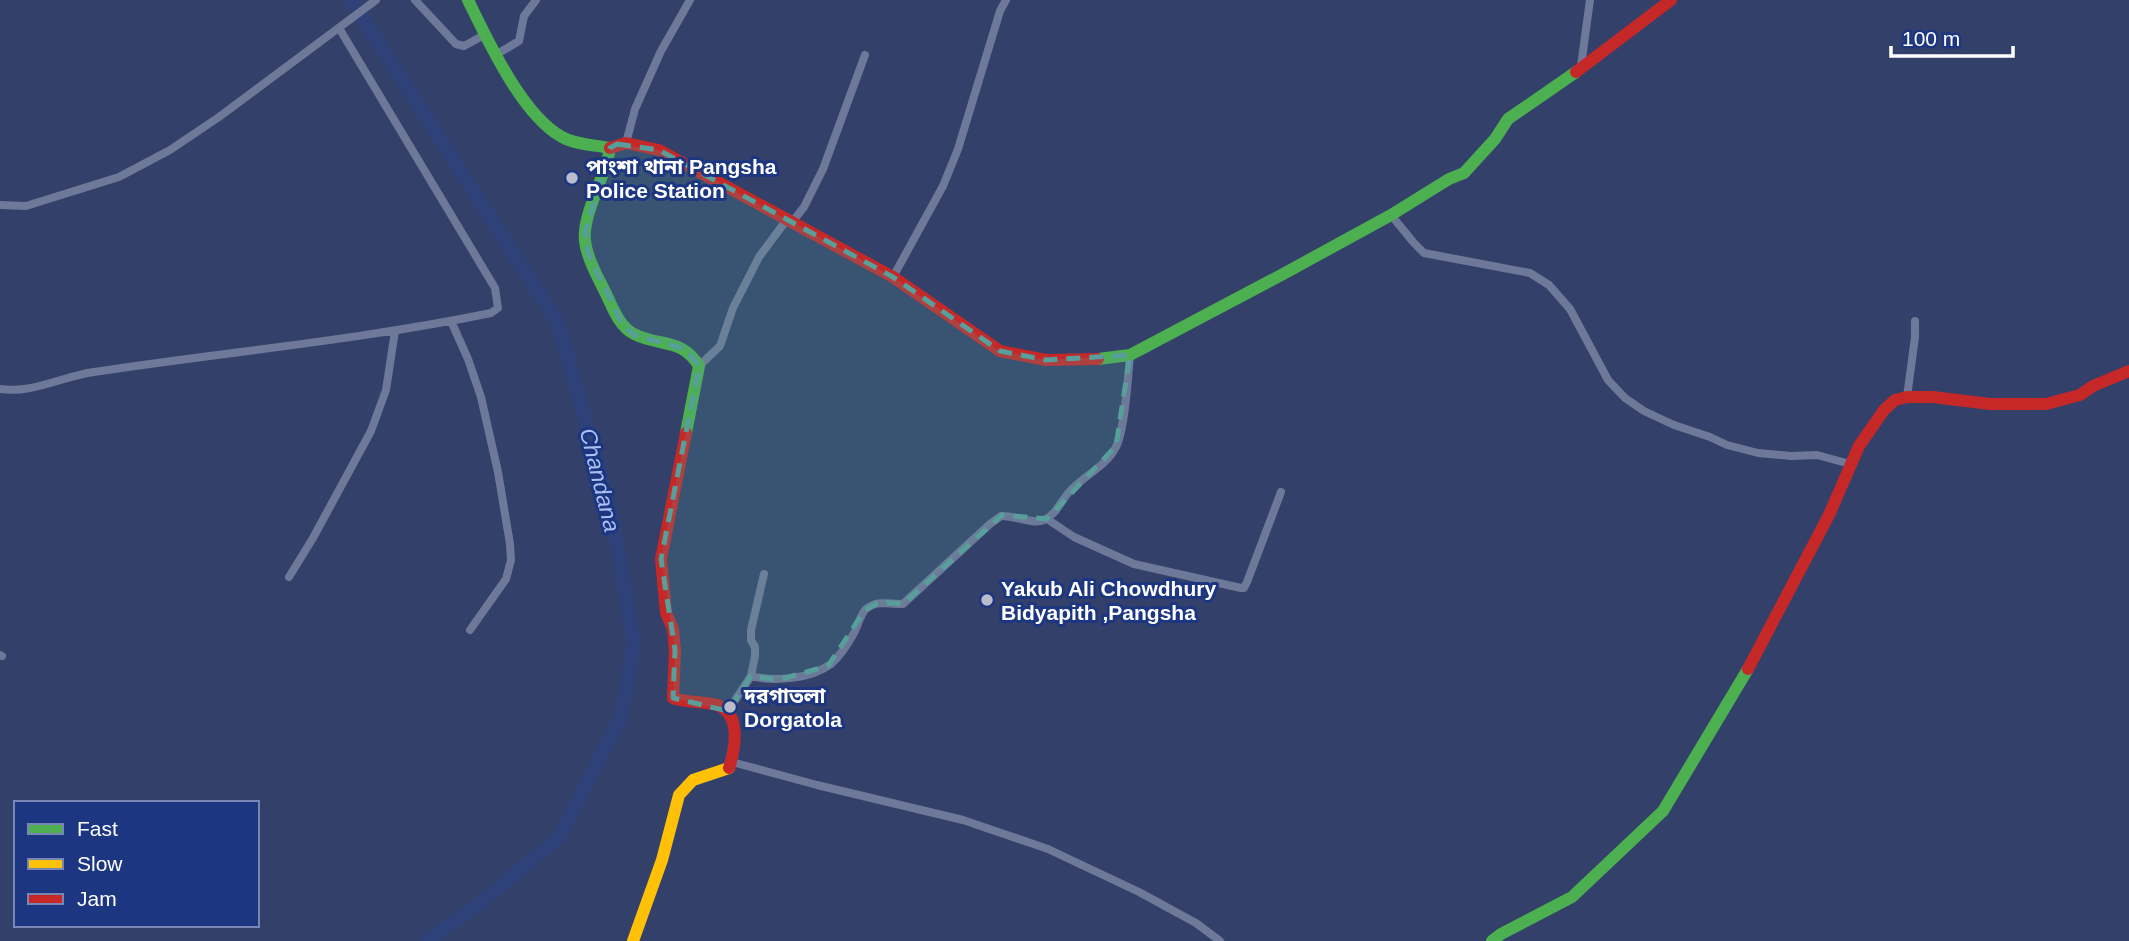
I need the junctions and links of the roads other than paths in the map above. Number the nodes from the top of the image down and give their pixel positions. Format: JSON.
{"nodes":[{"id":1,"x":376,"y":0,"type":"edge"},
{"id":2,"x":415,"y":0,"type":"edge"},
{"id":3,"x":468,"y":0,"type":"edge"},
{"id":4,"x":536,"y":0,"type":"edge"},
{"id":5,"x":690,"y":0,"type":"edge"},
{"id":6,"x":1006,"y":0,"type":"edge"},
{"id":7,"x":1590,"y":0,"type":"edge"},
{"id":8,"x":1671,"y":0,"type":"edge"},
{"id":9,"x":339,"y":28,"type":"junction"},
{"id":10,"x":486,"y":34,"type":"junction"},
{"id":11,"x":497,"y":54,"type":"junction"},
{"id":12,"x":865,"y":55,"type":"dead end"},
{"id":13,"x":1581,"y":66,"type":"junction"},
{"id":14,"x":626,"y":143,"type":"junction"},
{"id":15,"x":610,"y":148,"type":"junction"},
{"id":16,"x":0,"y":205,"type":"edge"},
{"id":17,"x":1391,"y":215,"type":"junction"},
{"id":18,"x":790,"y":220,"type":"junction"},
{"id":19,"x":893,"y":277,"type":"junction"},
{"id":20,"x":451,"y":321,"type":"junction"},
{"id":21,"x":1915,"y":321,"type":"dead end"},
{"id":22,"x":395,"y":331,"type":"junction"},
{"id":23,"x":1130,"y":355,"type":"junction"},
{"id":24,"x":699,"y":366,"type":"junction"},
{"id":25,"x":2129,"y":371,"type":"edge"},
{"id":26,"x":0,"y":389,"type":"edge"},
{"id":27,"x":1907,"y":397,"type":"junction"},
{"id":28,"x":1850,"y":464,"type":"junction"},
{"id":29,"x":1281,"y":492,"type":"dead end"},
{"id":30,"x":1047,"y":519,"type":"junction"},
{"id":31,"x":764,"y":574,"type":"dead end"},
{"id":32,"x":289,"y":577,"type":"dead end"},
{"id":33,"x":470,"y":630,"type":"dead end"},
{"id":34,"x":751,"y":676,"type":"junction"},
{"id":35,"x":727,"y":710,"type":"junction"},
{"id":36,"x":732,"y":762,"type":"junction"},
{"id":37,"x":633,"y":941,"type":"edge"},
{"id":38,"x":1220,"y":941,"type":"edge"},
{"id":39,"x":1492,"y":941,"type":"edge"}],
"edges":[{"from":1,"to":9,"type":"street"},
{"from":2,"to":10,"type":"street"},
{"from":3,"to":10,"type":"street"},
{"from":4,"to":11,"type":"street"},
{"from":5,"to":14,"type":"street"},
{"from":6,"to":19,"type":"street"},
{"from":7,"to":13,"type":"street"},
{"from":8,"to":13,"type":"street"},
{"from":9,"to":16,"type":"street"},
{"from":9,"to":20,"type":"street"},
{"from":10,"to":11,"type":"street"},
{"from":11,"to":15,"type":"street"},
{"from":12,"to":18,"type":"street"},
{"from":13,"to":17,"type":"street"},
{"from":14,"to":15,"type":"street"},
{"from":14,"to":18,"type":"street"},
{"from":15,"to":24,"type":"street"},
{"from":17,"to":23,"type":"street"},
{"from":17,"to":28,"type":"street"},
{"from":18,"to":19,"type":"street"},
{"from":18,"to":24,"type":"street"},
{"from":19,"to":23,"type":"street"},
{"from":20,"to":22,"type":"street"},
{"from":20,"to":33,"type":"street"},
{"from":21,"to":27,"type":"street"},
{"from":22,"to":26,"type":"street"},
{"from":22,"to":32,"type":"street"},
{"from":23,"to":30,"type":"street"},
{"from":24,"to":35,"type":"street"},
{"from":25,"to":27,"type":"street"},
{"from":27,"to":28,"type":"street"},
{"from":28,"to":39,"type":"street"},
{"from":29,"to":30,"type":"street"},
{"from":30,"to":34,"type":"street"},
{"from":31,"to":34,"type":"street"},
{"from":34,"to":35,"type":"street"},
{"from":35,"to":36,"type":"street"},
{"from":36,"to":37,"type":"street"},
{"from":36,"to":38,"type":"street"}]}
